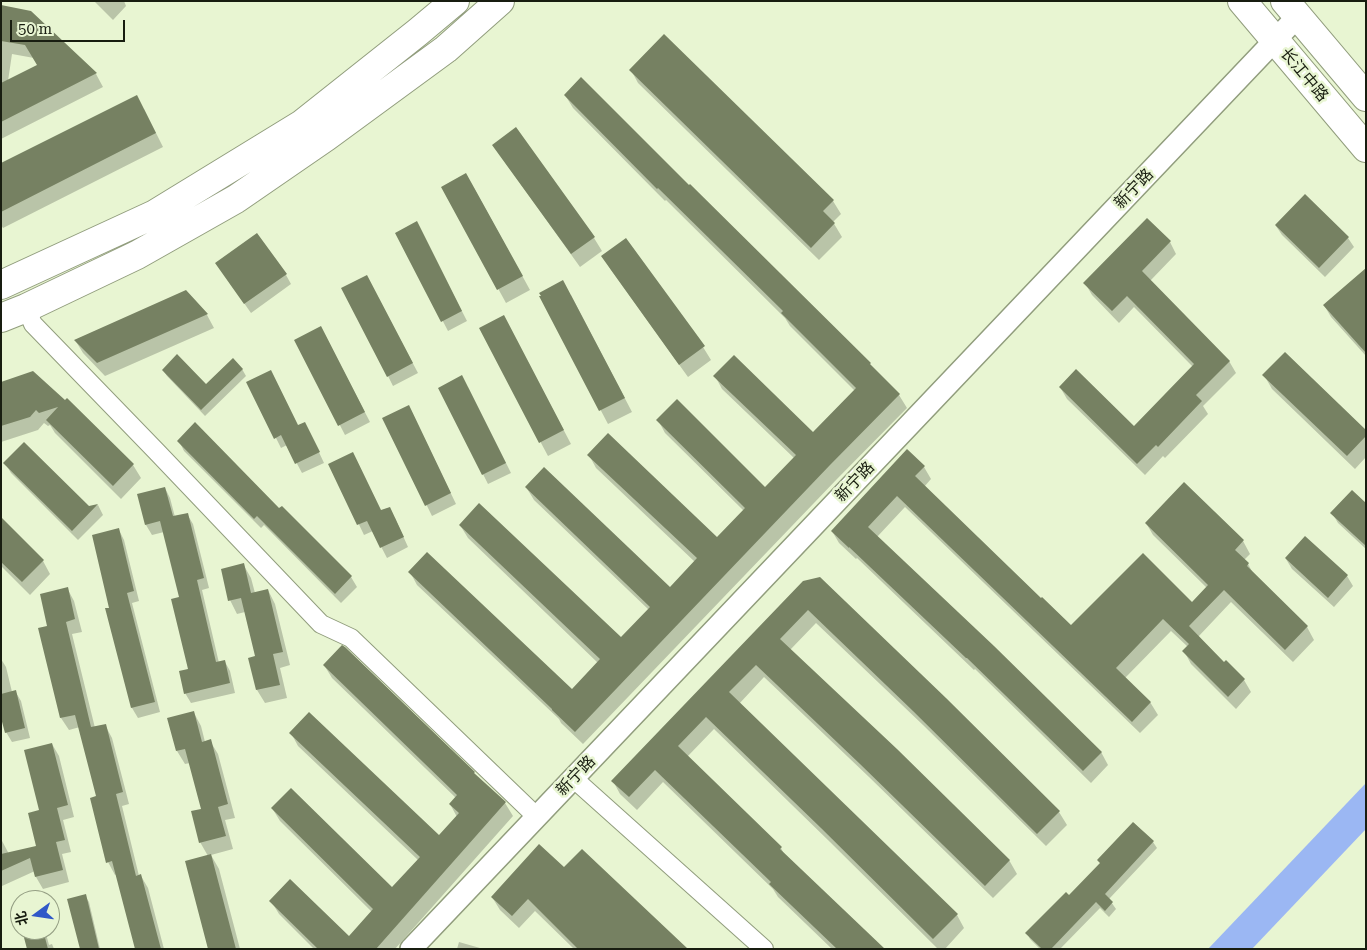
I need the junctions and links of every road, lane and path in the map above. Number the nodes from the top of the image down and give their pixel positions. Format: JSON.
{"nodes":[{"id":1,"x":454,"y":1,"type":"edge"},
{"id":2,"x":500,"y":1,"type":"edge"},
{"id":3,"x":1242,"y":1,"type":"edge"},
{"id":4,"x":1291,"y":8,"type":"edge"},
{"id":5,"x":1275,"y":40,"type":"junction"},
{"id":6,"x":1366,"y":97,"type":"edge"},
{"id":7,"x":1366,"y":148,"type":"edge"},
{"id":8,"x":1,"y":285,"type":"edge"},
{"id":9,"x":26,"y":308,"type":"junction"},
{"id":10,"x":1,"y":318,"type":"edge"},
{"id":11,"x":573,"y":778,"type":"junction"},
{"id":12,"x":537,"y":817,"type":"junction"},
{"id":13,"x":411,"y":949,"type":"edge"},
{"id":14,"x":764,"y":949,"type":"edge"}],
"edges":[{"from":1,"to":8,"type":"main road"},
{"from":2,"to":9,"type":"main road"},
{"from":3,"to":5,"type":"main road","name":"长江中路"},
{"from":4,"to":5,"type":"street","name":"新宁路"},
{"from":4,"to":6,"type":"main road","name":"长江中路"},
{"from":5,"to":7,"type":"main road","name":"长江中路"},
{"from":5,"to":11,"type":"street","name":"新宁路"},
{"from":9,"to":10,"type":"main road"},
{"from":9,"to":12,"type":"street"},
{"from":11,"to":12,"type":"street","name":"新宁路"},
{"from":11,"to":14,"type":"street"},
{"from":12,"to":13,"type":"street","name":"新宁路"}]}
